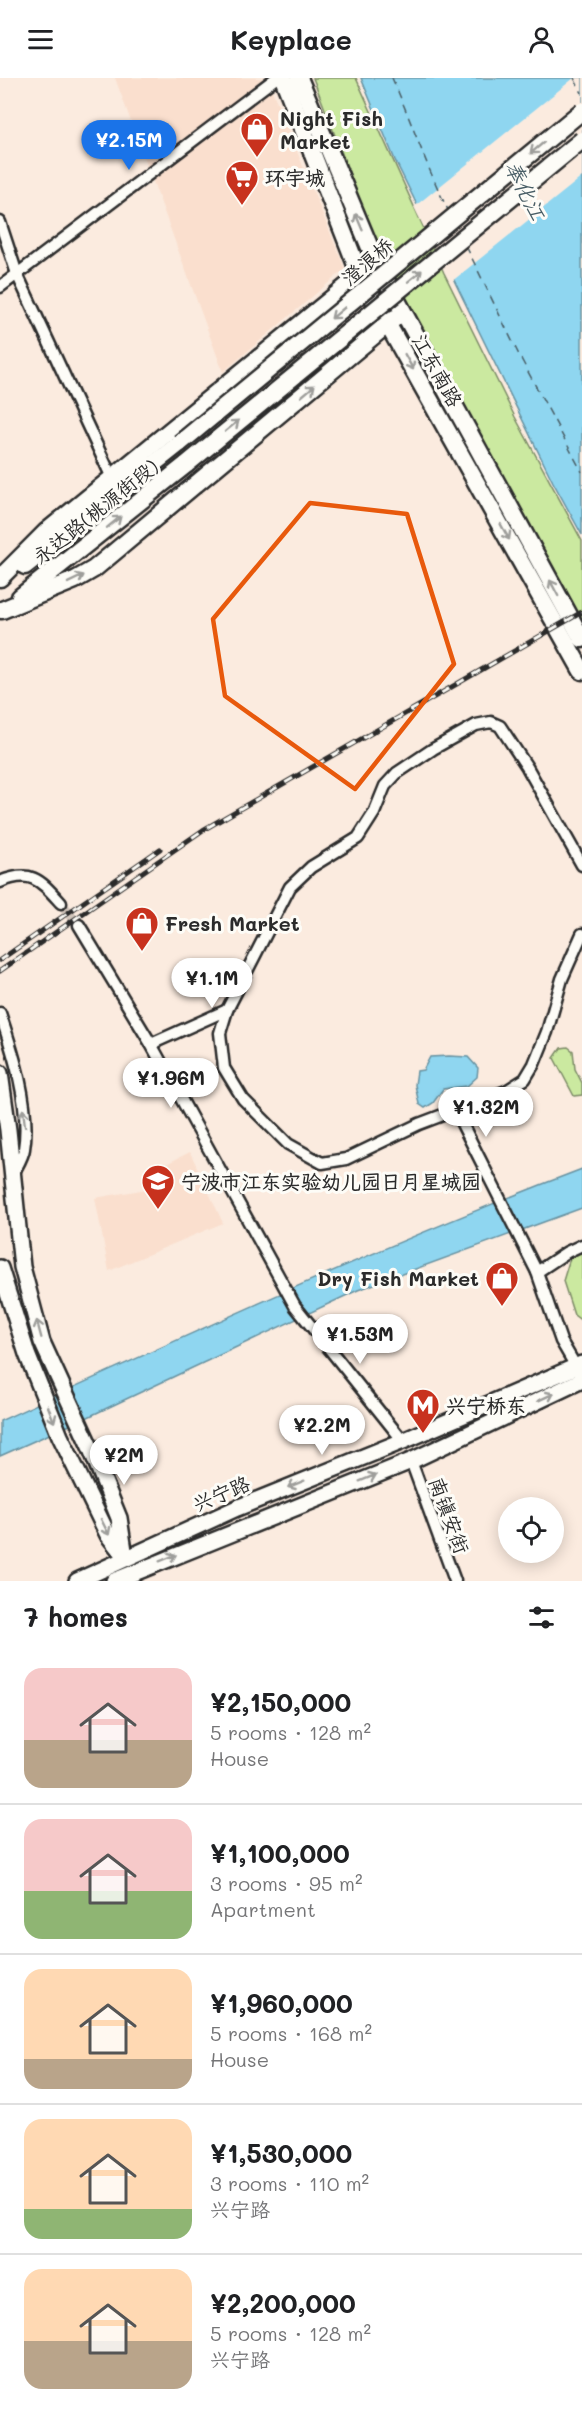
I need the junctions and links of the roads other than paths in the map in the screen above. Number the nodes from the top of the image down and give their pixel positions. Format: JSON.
{"nodes":[{"id":1,"x":276,"y":78,"type":"edge"},
{"id":2,"x":283,"y":78,"type":"edge"},
{"id":3,"x":299,"y":78,"type":"edge"},
{"id":4,"x":582,"y":111,"type":"edge"},
{"id":5,"x":582,"y":140,"type":"edge"},
{"id":6,"x":0,"y":222,"type":"edge"},
{"id":7,"x":376,"y":262,"type":"junction"},
{"id":8,"x":17,"y":274,"type":"junction"},
{"id":9,"x":360,"y":275,"type":"junction"},
{"id":10,"x":0,"y":288,"type":"edge"},
{"id":11,"x":403,"y":312,"type":"junction"},
{"id":12,"x":388,"y":324,"type":"junction"},
{"id":13,"x":180,"y":443,"type":"joint"},
{"id":14,"x":112,"y":478,"type":"junction"},
{"id":15,"x":0,"y":578,"type":"edge"},
{"id":16,"x":0,"y":586,"type":"edge"},
{"id":17,"x":1,"y":611,"type":"edge"},
{"id":18,"x":582,"y":639,"type":"edge"},
{"id":19,"x":582,"y":671,"type":"edge"},
{"id":20,"x":582,"y":865,"type":"edge"},
{"id":21,"x":0,"y":882,"type":"edge"},
{"id":22,"x":61,"y":903,"type":"tunnel mouth"},
{"id":23,"x":79,"y":925,"type":"tunnel mouth"},
{"id":24,"x":582,"y":934,"type":"edge"},
{"id":25,"x":227,"y":1010,"type":"junction"},
{"id":26,"x":0,"y":1013,"type":"edge"},
{"id":27,"x":151,"y":1044,"type":"junction"},
{"id":28,"x":0,"y":1073,"type":"edge"},
{"id":29,"x":455,"y":1110,"type":"junction"},
{"id":30,"x":13,"y":1174,"type":"junction"},
{"id":31,"x":582,"y":1245,"type":"edge"},
{"id":32,"x":0,"y":1268,"type":"edge"},
{"id":33,"x":537,"y":1272,"type":"junction"},
{"id":34,"x":580,"y":1372,"type":"edge"},
{"id":35,"x":403,"y":1441,"type":"junction"},
{"id":36,"x":411,"y":1461,"type":"junction"},
{"id":37,"x":125,"y":1557,"type":"junction"},
{"id":38,"x":134,"y":1577,"type":"edge"},
{"id":39,"x":77,"y":1581,"type":"edge"},
{"id":40,"x":114,"y":1581,"type":"edge"},
{"id":41,"x":455,"y":1581,"type":"edge"}],
"edges":[{"from":1,"to":8,"type":"street"},
{"from":2,"to":9,"type":"main road","name":"江东南路"},
{"from":7,"to":3,"type":"main road","name":"江东南路","one_way":true},
{"from":4,"to":13,"type":"main road","name":"澄浪桥","one_way":true,"bridge":true},
{"from":17,"to":5,"type":"main road","name":"永达路(桃源街段)","one_way":true,"bridge":true},
{"from":6,"to":8,"type":"street"},
{"from":7,"to":9,"type":"main road"},
{"from":7,"to":11,"type":"main road","name":"江东南路"},
{"from":8,"to":10,"type":"street"},
{"from":8,"to":14,"type":"street"},
{"from":9,"to":12,"type":"main road","name":"江东南路"},
{"from":9,"to":14,"type":"main road"},
{"from":11,"to":12,"type":"main road"},
{"from":18,"to":11,"type":"main road","name":"江东南路","one_way":true},
{"from":17,"to":12,"type":"main road","one_way":true},
{"from":12,"to":19,"type":"main road","name":"江东南路","one_way":true},
{"from":13,"to":16,"type":"main road","name":"永达路(桃源街段)"},
{"from":14,"to":15,"type":"main road"},
{"from":20,"to":25,"type":"street"},
{"from":21,"to":22,"type":"street"},
{"from":23,"to":27,"type":"street"},
{"from":24,"to":29,"type":"street"},
{"from":25,"to":27,"type":"street"},
{"from":25,"to":29,"type":"street"},
{"from":30,"to":26,"type":"street","one_way":true},
{"from":27,"to":35,"type":"street"},
{"from":28,"to":30,"type":"main road"},
{"from":29,"to":33,"type":"street"},
{"from":37,"to":30,"type":"main road","one_way":true},
{"from":31,"to":33,"type":"street"},
{"from":32,"to":37,"type":"main road","one_way":true},
{"from":33,"to":34,"type":"street"},
{"from":34,"to":35,"type":"main road","name":"兴宁路"},
{"from":36,"to":34,"type":"main road","name":"兴宁路","one_way":true},
{"from":35,"to":37,"type":"main road","name":"兴宁路","one_way":true},
{"from":38,"to":36,"type":"main road","name":"兴宁路","one_way":true},
{"from":36,"to":41,"type":"street","name":"南镇安街"},
{"from":37,"to":38,"type":"main road"},
{"from":37,"to":39,"type":"main road","name":"兴宁路"},
{"from":38,"to":40,"type":"main road","name":"兴宁路"}]}
